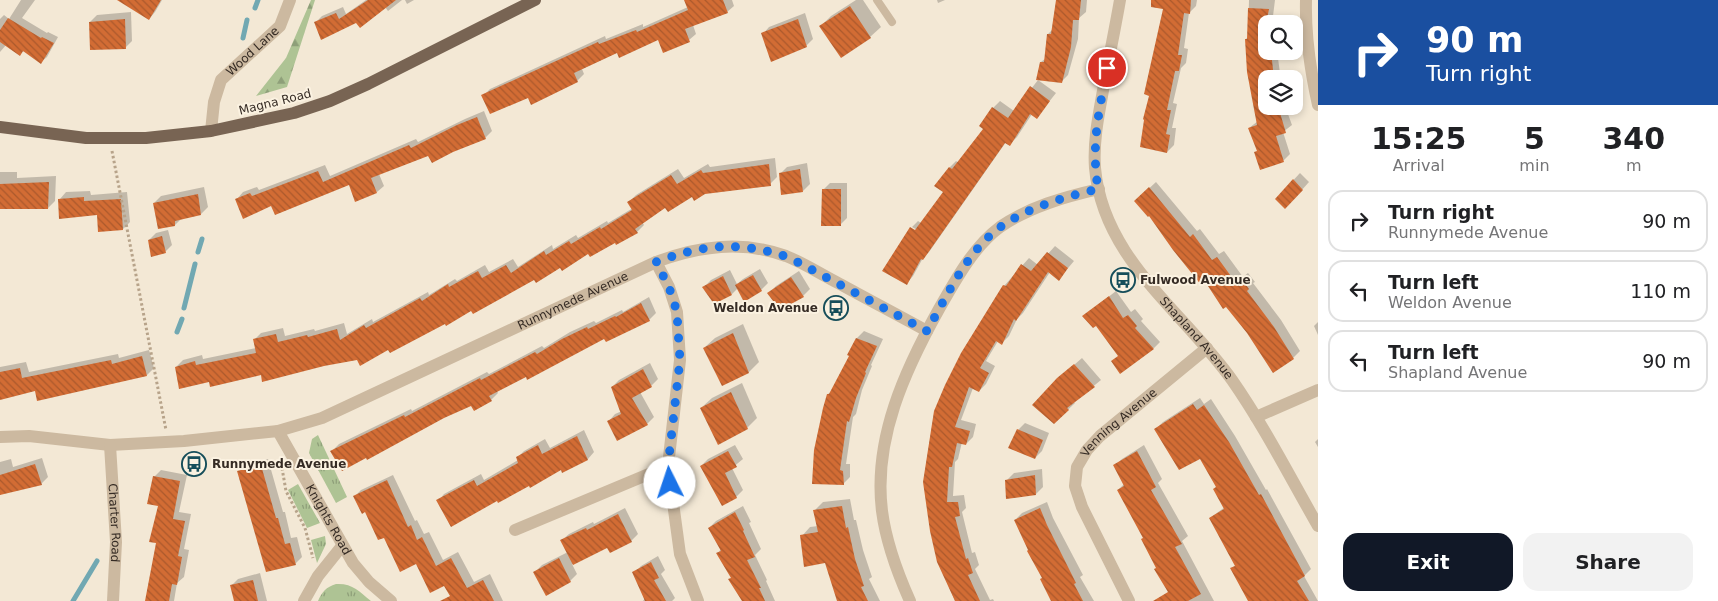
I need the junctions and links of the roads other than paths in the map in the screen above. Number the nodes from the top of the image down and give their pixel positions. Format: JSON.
{"nodes":[{"id":1,"x":290,"y":0,"type":"edge"},
{"id":2,"x":535,"y":0,"type":"edge"},
{"id":3,"x":877,"y":0,"type":"edge"},
{"id":4,"x":1120,"y":0,"type":"edge"},
{"id":5,"x":1306,"y":0,"type":"edge"},
{"id":6,"x":892,"y":22,"type":"dead end"},
{"id":7,"x":1318,"y":105,"type":"edge"},
{"id":8,"x":0,"y":127,"type":"edge"},
{"id":9,"x":211,"y":131,"type":"junction"},
{"id":10,"x":1098,"y":189,"type":"junction"},
{"id":11,"x":656,"y":262,"type":"junction"},
{"id":12,"x":927,"y":331,"type":"junction"},
{"id":13,"x":1207,"y":348,"type":"junction"},
{"id":14,"x":1318,"y":390,"type":"edge"},
{"id":15,"x":1256,"y":417,"type":"junction"},
{"id":16,"x":278,"y":430,"type":"junction"},
{"id":17,"x":0,"y":437,"type":"edge"},
{"id":18,"x":110,"y":445,"type":"junction"},
{"id":19,"x":668,"y":466,"type":"junction"},
{"id":20,"x":1318,"y":526,"type":"edge"},
{"id":21,"x":515,"y":530,"type":"dead end"},
{"id":22,"x":342,"y":546,"type":"junction"},
{"id":23,"x":113,"y":601,"type":"edge"},
{"id":24,"x":304,"y":601,"type":"edge"},
{"id":25,"x":391,"y":601,"type":"edge"},
{"id":26,"x":698,"y":601,"type":"edge"},
{"id":27,"x":910,"y":601,"type":"edge"},
{"id":28,"x":1129,"y":601,"type":"edge"}],
"edges":[{"from":1,"to":9,"type":"street","name":"Wood Lane"},
{"from":2,"to":9,"type":"main road","name":"Magna Road"},
{"from":3,"to":6,"type":"lane"},
{"from":4,"to":10,"type":"street","name":"Shapland Avenue"},
{"from":5,"to":7,"type":"street"},
{"from":8,"to":9,"type":"main road","name":"Magna Road"},
{"from":10,"to":12,"type":"street"},
{"from":10,"to":13,"type":"street","name":"Shapland Avenue"},
{"from":11,"to":12,"type":"street","name":"Runnymede Avenue"},
{"from":11,"to":16,"type":"street","name":"Runnymede Avenue"},
{"from":11,"to":19,"type":"street"},
{"from":12,"to":27,"type":"street"},
{"from":13,"to":15,"type":"street","name":"Shapland Avenue"},
{"from":13,"to":28,"type":"street","name":"Venning Avenue"},
{"from":14,"to":15,"type":"street"},
{"from":15,"to":20,"type":"street","name":"Shapland Avenue"},
{"from":16,"to":18,"type":"street","name":"Runnymede Avenue"},
{"from":16,"to":22,"type":"street","name":"Knights Road"},
{"from":17,"to":18,"type":"street","name":"Runnymede Avenue"},
{"from":18,"to":23,"type":"street","name":"Charter Road"},
{"from":19,"to":21,"type":"street"},
{"from":19,"to":26,"type":"street"},
{"from":22,"to":24,"type":"street"},
{"from":22,"to":25,"type":"street","name":"Knights Road"}]}
